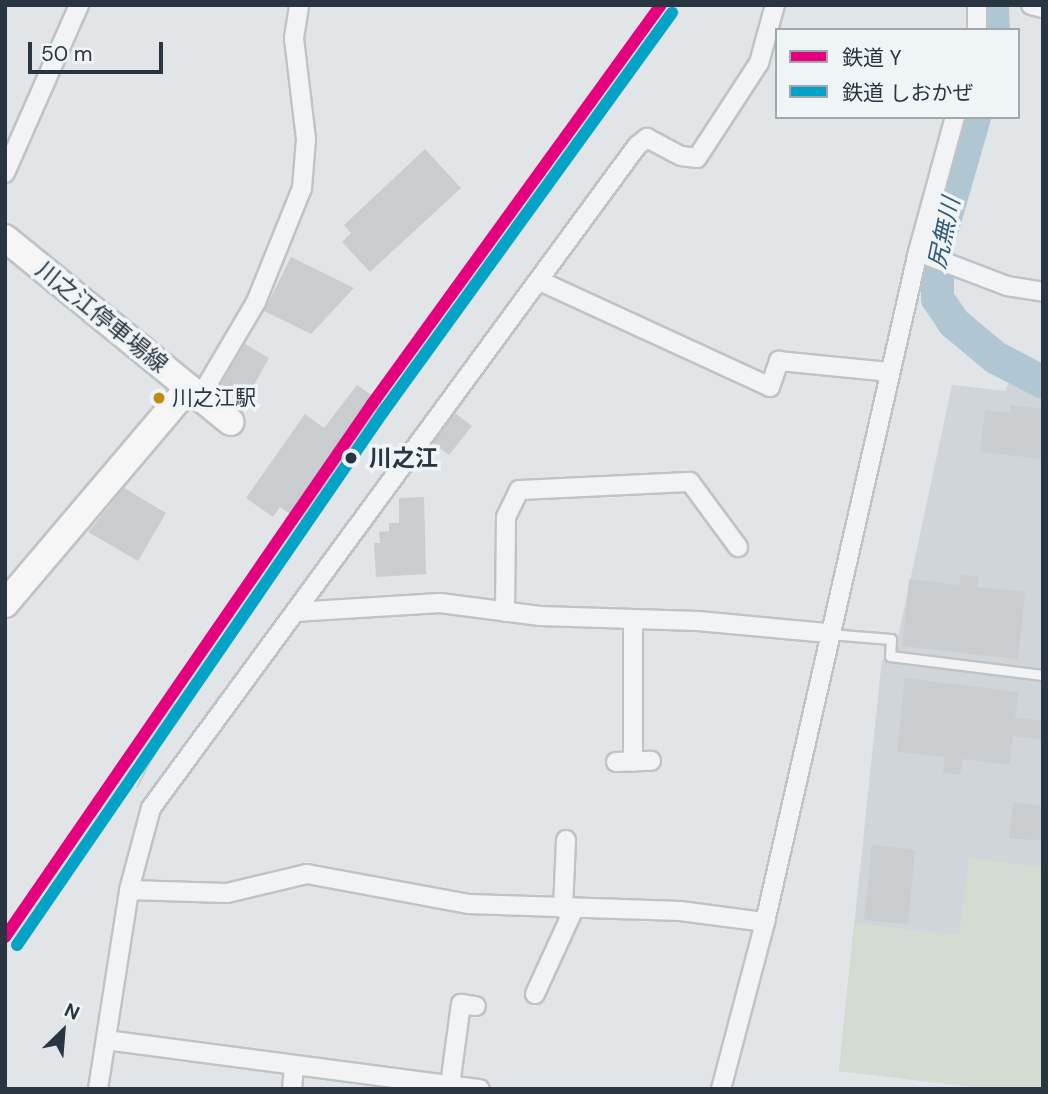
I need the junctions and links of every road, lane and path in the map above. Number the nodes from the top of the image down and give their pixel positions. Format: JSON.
{"nodes":[{"id":1,"x":79,"y":5,"type":"edge"},
{"id":2,"x":299,"y":5,"type":"edge"},
{"id":3,"x":775,"y":5,"type":"edge"},
{"id":4,"x":977,"y":5,"type":"edge"},
{"id":5,"x":1031,"y":5,"type":"edge"},
{"id":6,"x":1043,"y":8,"type":"edge"},
{"id":7,"x":977,"y":28,"type":"edge"},
{"id":8,"x":954,"y":119,"type":"edge"},
{"id":9,"x":5,"y":173,"type":"edge"},
{"id":10,"x":5,"y":238,"type":"edge"},
{"id":11,"x":918,"y":251,"type":"junction"},
{"id":12,"x":542,"y":282,"type":"junction"},
{"id":13,"x":1043,"y":292,"type":"edge"},
{"id":14,"x":889,"y":372,"type":"junction"},
{"id":15,"x":194,"y":393,"type":"junction"},
{"id":16,"x":231,"y":422,"type":"dead end"},
{"id":17,"x":737,"y":547,"type":"dead end"},
{"id":18,"x":5,"y":604,"type":"edge"},
{"id":19,"x":295,"y":612,"type":"junction"},
{"id":20,"x":505,"y":612,"type":"junction"},
{"id":21,"x":632,"y":620,"type":"junction"},
{"id":22,"x":828,"y":634,"type":"junction"},
{"id":23,"x":1043,"y":675,"type":"edge"},
{"id":24,"x":633,"y":762,"type":"dead end"},
{"id":25,"x":566,"y":840,"type":"dead end"},
{"id":26,"x":128,"y":890,"type":"junction"},
{"id":27,"x":568,"y":909,"type":"junction"},
{"id":28,"x":765,"y":922,"type":"junction"},
{"id":29,"x":536,"y":994,"type":"dead end"},
{"id":30,"x":476,"y":1006,"type":"dead end"},
{"id":31,"x":106,"y":1040,"type":"junction"},
{"id":32,"x":294,"y":1068,"type":"junction"},
{"id":33,"x":450,"y":1085,"type":"junction"},
{"id":34,"x":98,"y":1089,"type":"edge"},
{"id":35,"x":292,"y":1089,"type":"edge"},
{"id":36,"x":480,"y":1089,"type":"edge"},
{"id":37,"x":721,"y":1089,"type":"edge"}],
"edges":[{"from":1,"to":9,"type":"street"},
{"from":2,"to":15,"type":"street"},
{"from":3,"to":12,"type":"street"},
{"from":4,"to":7,"type":"street"},
{"from":5,"to":6,"type":"street"},
{"from":8,"to":11,"type":"street"},
{"from":10,"to":15,"type":"street","name":"川之江停車場線"},
{"from":11,"to":13,"type":"street"},
{"from":11,"to":14,"type":"street"},
{"from":12,"to":14,"type":"street"},
{"from":12,"to":19,"type":"street"},
{"from":14,"to":22,"type":"street"},
{"from":15,"to":16,"type":"street","name":"川之江停車場線"},
{"from":15,"to":18,"type":"street"},
{"from":17,"to":20,"type":"street"},
{"from":19,"to":20,"type":"street"},
{"from":19,"to":26,"type":"street"},
{"from":20,"to":21,"type":"street"},
{"from":21,"to":22,"type":"street"},
{"from":21,"to":24,"type":"street"},
{"from":22,"to":23,"type":"lane"},
{"from":22,"to":28,"type":"street"},
{"from":25,"to":27,"type":"street"},
{"from":26,"to":27,"type":"street"},
{"from":26,"to":31,"type":"street"},
{"from":27,"to":28,"type":"street"},
{"from":27,"to":29,"type":"street"},
{"from":28,"to":37,"type":"street"},
{"from":30,"to":33,"type":"street"},
{"from":31,"to":32,"type":"street"},
{"from":31,"to":34,"type":"street"},
{"from":32,"to":33,"type":"street"},
{"from":32,"to":35,"type":"street"},
{"from":33,"to":36,"type":"street"}]}
